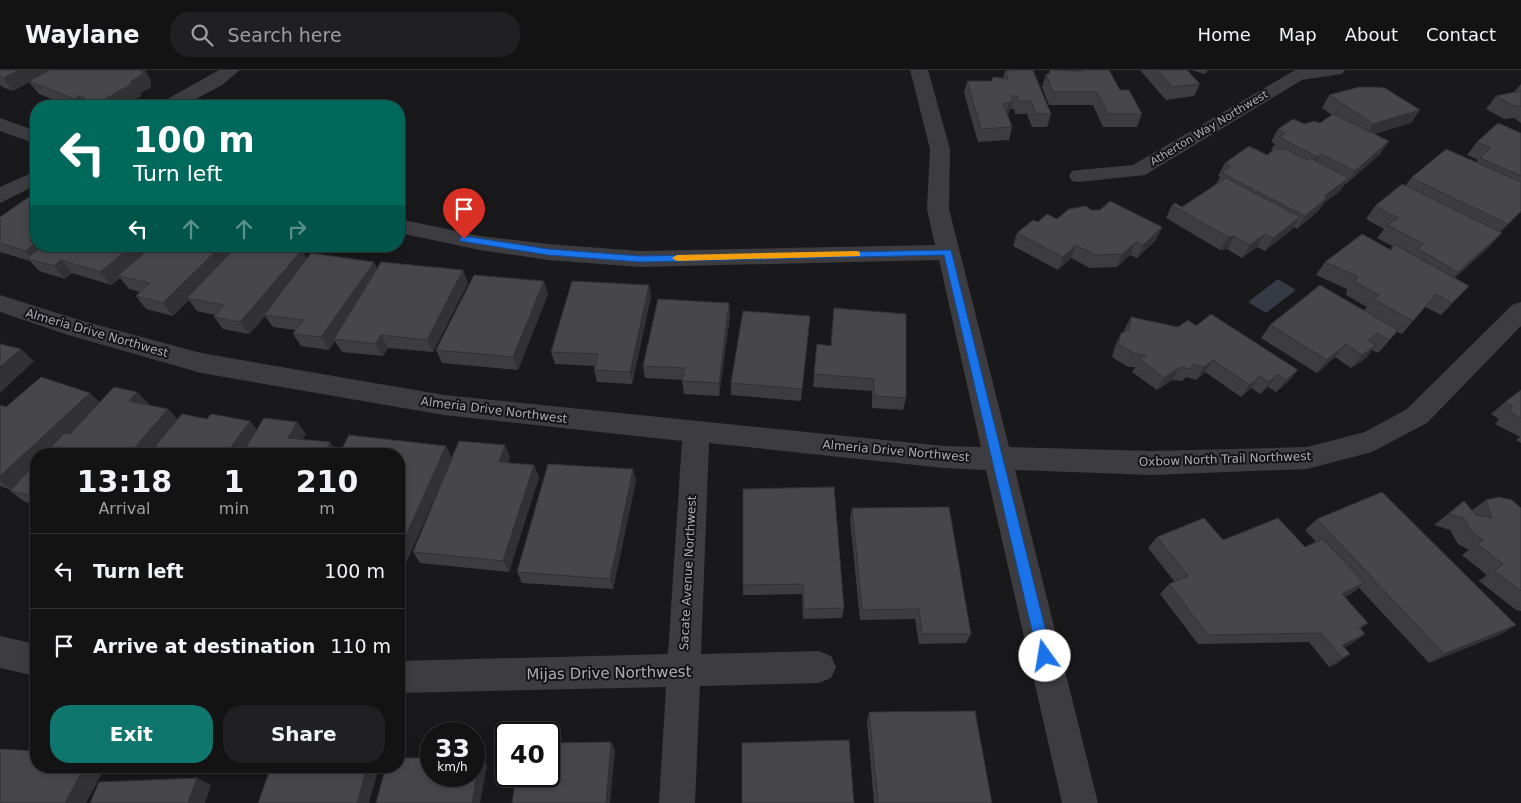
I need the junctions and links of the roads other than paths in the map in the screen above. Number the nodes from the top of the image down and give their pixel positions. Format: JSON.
{"nodes":[{"id":1,"x":231,"y":70,"type":"edge"},
{"id":2,"x":919,"y":70,"type":"edge"},
{"id":3,"x":1336,"y":70,"type":"edge"},
{"id":4,"x":181,"y":100,"type":"edge"},
{"id":5,"x":0,"y":124,"type":"edge"},
{"id":6,"x":30,"y":136,"type":"edge"},
{"id":7,"x":1078,"y":176,"type":"dead end"},
{"id":8,"x":30,"y":180,"type":"edge"},
{"id":9,"x":0,"y":196,"type":"edge"},
{"id":10,"x":405,"y":227,"type":"edge"},
{"id":11,"x":948,"y":252,"type":"junction"},
{"id":12,"x":0,"y":303,"type":"edge"},
{"id":13,"x":1521,"y":311,"type":"edge"},
{"id":14,"x":696,"y":432,"type":"junction"},
{"id":15,"x":998,"y":459,"type":"junction"},
{"id":16,"x":0,"y":652,"type":"edge"},
{"id":17,"x":30,"y":659,"type":"edge"},
{"id":18,"x":819,"y":667,"type":"dead end"},
{"id":19,"x":683,"y":672,"type":"junction"},
{"id":20,"x":405,"y":677,"type":"edge"},
{"id":21,"x":677,"y":803,"type":"edge"},
{"id":22,"x":1080,"y":803,"type":"edge"}],
"edges":[{"from":1,"to":4,"type":"street"},
{"from":2,"to":11,"type":"street"},
{"from":3,"to":7,"type":"street","name":"Atherton Way Northwest"},
{"from":5,"to":6,"type":"street"},
{"from":8,"to":9,"type":"street"},
{"from":10,"to":11,"type":"street"},
{"from":11,"to":15,"type":"street"},
{"from":12,"to":14,"type":"street","name":"Almeria Drive Northwest"},
{"from":13,"to":15,"type":"street","name":"Oxbow North Trail Northwest"},
{"from":14,"to":15,"type":"street","name":"Almeria Drive Northwest"},
{"from":14,"to":19,"type":"street","name":"Sacate Avenue Northwest"},
{"from":15,"to":22,"type":"street"},
{"from":16,"to":17,"type":"street"},
{"from":18,"to":19,"type":"street","name":"Mijas Drive Northwest"},
{"from":19,"to":20,"type":"street","name":"Mijas Drive Northwest"},
{"from":19,"to":21,"type":"street","name":"Sacate Avenue Northwest"}]}
